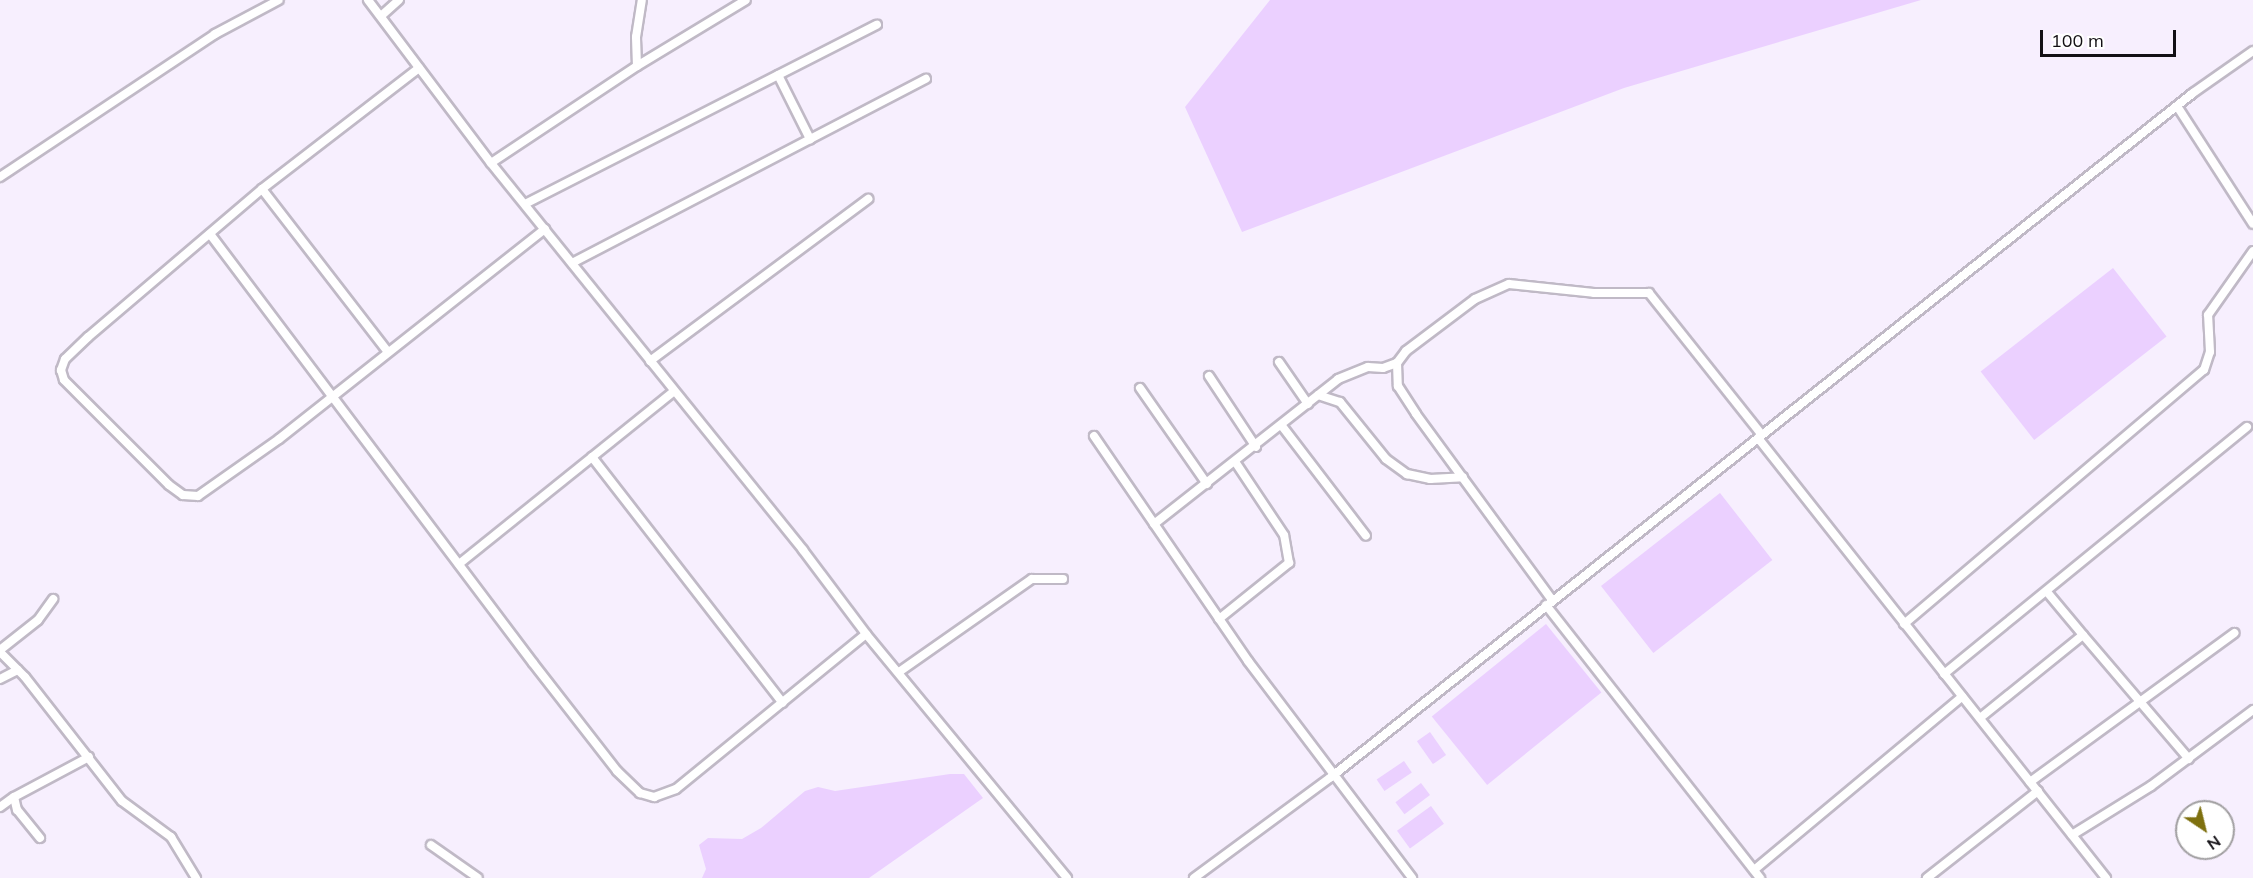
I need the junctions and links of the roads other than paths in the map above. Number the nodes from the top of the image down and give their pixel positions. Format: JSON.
{"nodes":[{"id":1,"x":279,"y":0,"type":"edge"},
{"id":2,"x":368,"y":0,"type":"edge"},
{"id":3,"x":399,"y":0,"type":"edge"},
{"id":4,"x":642,"y":0,"type":"edge"},
{"id":5,"x":746,"y":0,"type":"edge"},
{"id":6,"x":381,"y":16,"type":"junction"},
{"id":7,"x":877,"y":25,"type":"dead end"},
{"id":8,"x":2253,"y":51,"type":"edge"},
{"id":9,"x":637,"y":66,"type":"junction"},
{"id":10,"x":420,"y":68,"type":"junction"},
{"id":11,"x":778,"y":75,"type":"junction"},
{"id":12,"x":926,"y":79,"type":"dead end"},
{"id":13,"x":2177,"y":106,"type":"junction"},
{"id":14,"x":810,"y":139,"type":"junction"},
{"id":15,"x":491,"y":163,"type":"junction"},
{"id":16,"x":0,"y":177,"type":"edge"},
{"id":17,"x":262,"y":189,"type":"junction"},
{"id":18,"x":868,"y":199,"type":"dead end"},
{"id":19,"x":525,"y":204,"type":"junction"},
{"id":20,"x":2253,"y":224,"type":"edge"},
{"id":21,"x":545,"y":229,"type":"junction"},
{"id":22,"x":210,"y":234,"type":"junction"},
{"id":23,"x":2253,"y":251,"type":"edge"},
{"id":24,"x":572,"y":263,"type":"junction"},
{"id":25,"x":388,"y":352,"type":"junction"},
{"id":26,"x":650,"y":361,"type":"junction"},
{"id":27,"x":1279,"y":362,"type":"dead end"},
{"id":28,"x":1397,"y":363,"type":"junction"},
{"id":29,"x":1209,"y":376,"type":"dead end"},
{"id":30,"x":1140,"y":388,"type":"dead end"},
{"id":31,"x":674,"y":391,"type":"junction"},
{"id":32,"x":1318,"y":395,"type":"junction"},
{"id":33,"x":332,"y":397,"type":"junction"},
{"id":34,"x":1308,"y":404,"type":"junction"},
{"id":35,"x":1282,"y":426,"type":"junction"},
{"id":36,"x":2247,"y":427,"type":"dead end"},
{"id":37,"x":1094,"y":436,"type":"dead end"},
{"id":38,"x":1760,"y":436,"type":"junction"},
{"id":39,"x":1256,"y":447,"type":"junction"},
{"id":40,"x":591,"y":457,"type":"junction"},
{"id":41,"x":1236,"y":463,"type":"junction"},
{"id":42,"x":1463,"y":477,"type":"junction"},
{"id":43,"x":1207,"y":484,"type":"junction"},
{"id":44,"x":1154,"y":524,"type":"junction"},
{"id":45,"x":1366,"y":536,"type":"dead end"},
{"id":46,"x":459,"y":564,"type":"junction"},
{"id":47,"x":1063,"y":579,"type":"dead end"},
{"id":48,"x":2047,"y":592,"type":"junction"},
{"id":49,"x":52,"y":599,"type":"dead end"},
{"id":50,"x":1549,"y":602,"type":"junction"},
{"id":51,"x":1219,"y":619,"type":"junction"},
{"id":52,"x":1905,"y":624,"type":"junction"},
{"id":53,"x":2234,"y":633,"type":"dead end"},
{"id":54,"x":866,"y":634,"type":"junction"},
{"id":55,"x":2083,"y":635,"type":"junction"},
{"id":56,"x":0,"y":651,"type":"edge"},
{"id":57,"x":18,"y":670,"type":"junction"},
{"id":58,"x":899,"y":672,"type":"junction"},
{"id":59,"x":1944,"y":674,"type":"junction"},
{"id":60,"x":0,"y":679,"type":"edge"},
{"id":61,"x":1962,"y":697,"type":"junction"},
{"id":62,"x":2141,"y":701,"type":"junction"},
{"id":63,"x":783,"y":703,"type":"junction"},
{"id":64,"x":2253,"y":710,"type":"edge"},
{"id":65,"x":1980,"y":718,"type":"junction"},
{"id":66,"x":89,"y":757,"type":"junction"},
{"id":67,"x":2188,"y":759,"type":"junction"},
{"id":68,"x":1332,"y":777,"type":"junction"},
{"id":69,"x":2030,"y":782,"type":"junction"},
{"id":70,"x":2038,"y":791,"type":"junction"},
{"id":71,"x":14,"y":797,"type":"junction"},
{"id":72,"x":0,"y":807,"type":"edge"},
{"id":73,"x":2072,"y":835,"type":"junction"},
{"id":74,"x":40,"y":838,"type":"dead end"},
{"id":75,"x":431,"y":845,"type":"dead end"},
{"id":76,"x":1754,"y":870,"type":"junction"},
{"id":77,"x":196,"y":878,"type":"edge"},
{"id":78,"x":478,"y":878,"type":"edge"},
{"id":79,"x":1067,"y":878,"type":"edge"},
{"id":80,"x":1194,"y":878,"type":"edge"},
{"id":81,"x":1412,"y":878,"type":"edge"},
{"id":82,"x":1760,"y":878,"type":"edge"},
{"id":83,"x":1927,"y":878,"type":"edge"},
{"id":84,"x":2106,"y":878,"type":"edge"}],
"edges":[{"from":1,"to":16,"type":"street"},
{"from":2,"to":6,"type":"street"},
{"from":3,"to":6,"type":"street"},
{"from":4,"to":9,"type":"street"},
{"from":5,"to":9,"type":"street"},
{"from":6,"to":10,"type":"street"},
{"from":7,"to":11,"type":"street"},
{"from":8,"to":13,"type":"street"},
{"from":9,"to":15,"type":"street"},
{"from":10,"to":15,"type":"street"},
{"from":10,"to":17,"type":"street"},
{"from":11,"to":14,"type":"street"},
{"from":11,"to":19,"type":"street"},
{"from":12,"to":14,"type":"street"},
{"from":13,"to":20,"type":"street"},
{"from":13,"to":38,"type":"street"},
{"from":14,"to":24,"type":"street"},
{"from":15,"to":19,"type":"street"},
{"from":17,"to":22,"type":"street"},
{"from":17,"to":25,"type":"street"},
{"from":18,"to":26,"type":"street"},
{"from":19,"to":21,"type":"street"},
{"from":21,"to":24,"type":"street"},
{"from":21,"to":25,"type":"street"},
{"from":22,"to":33,"type":"street"},
{"from":22,"to":33,"type":"street"},
{"from":23,"to":52,"type":"street"},
{"from":24,"to":26,"type":"street"},
{"from":25,"to":33,"type":"street"},
{"from":26,"to":31,"type":"street"},
{"from":27,"to":34,"type":"street"},
{"from":28,"to":32,"type":"street"},
{"from":28,"to":38,"type":"street"},
{"from":28,"to":42,"type":"street"},
{"from":29,"to":39,"type":"street"},
{"from":30,"to":43,"type":"street"},
{"from":31,"to":40,"type":"street"},
{"from":31,"to":54,"type":"street"},
{"from":32,"to":34,"type":"street"},
{"from":32,"to":42,"type":"street"},
{"from":33,"to":46,"type":"street"},
{"from":34,"to":35,"type":"street"},
{"from":35,"to":39,"type":"street"},
{"from":35,"to":45,"type":"street"},
{"from":36,"to":48,"type":"street"},
{"from":37,"to":44,"type":"street"},
{"from":38,"to":50,"type":"street"},
{"from":38,"to":52,"type":"street"},
{"from":39,"to":41,"type":"street"},
{"from":40,"to":46,"type":"street"},
{"from":40,"to":63,"type":"street"},
{"from":41,"to":43,"type":"street"},
{"from":41,"to":51,"type":"street"},
{"from":42,"to":50,"type":"street"},
{"from":43,"to":44,"type":"street"},
{"from":44,"to":51,"type":"street"},
{"from":46,"to":63,"type":"street"},
{"from":47,"to":58,"type":"street"},
{"from":48,"to":55,"type":"street"},
{"from":48,"to":59,"type":"street"},
{"from":49,"to":56,"type":"street"},
{"from":50,"to":68,"type":"street"},
{"from":50,"to":76,"type":"street"},
{"from":51,"to":68,"type":"street"},
{"from":52,"to":59,"type":"street"},
{"from":53,"to":62,"type":"street"},
{"from":54,"to":58,"type":"street"},
{"from":54,"to":63,"type":"street"},
{"from":55,"to":62,"type":"street"},
{"from":55,"to":65,"type":"street"},
{"from":56,"to":57,"type":"street"},
{"from":57,"to":60,"type":"street"},
{"from":57,"to":66,"type":"street"},
{"from":58,"to":79,"type":"street"},
{"from":59,"to":61,"type":"street"},
{"from":61,"to":65,"type":"street"},
{"from":61,"to":76,"type":"street"},
{"from":62,"to":67,"type":"street"},
{"from":62,"to":69,"type":"street"},
{"from":64,"to":67,"type":"street"},
{"from":65,"to":69,"type":"street"},
{"from":66,"to":71,"type":"street"},
{"from":66,"to":77,"type":"street"},
{"from":67,"to":73,"type":"street"},
{"from":68,"to":80,"type":"street"},
{"from":68,"to":81,"type":"street"},
{"from":69,"to":70,"type":"street"},
{"from":70,"to":73,"type":"street"},
{"from":70,"to":83,"type":"street"},
{"from":71,"to":72,"type":"street"},
{"from":71,"to":74,"type":"street"},
{"from":73,"to":84,"type":"street"},
{"from":75,"to":78,"type":"street"},
{"from":76,"to":82,"type":"street"}]}
